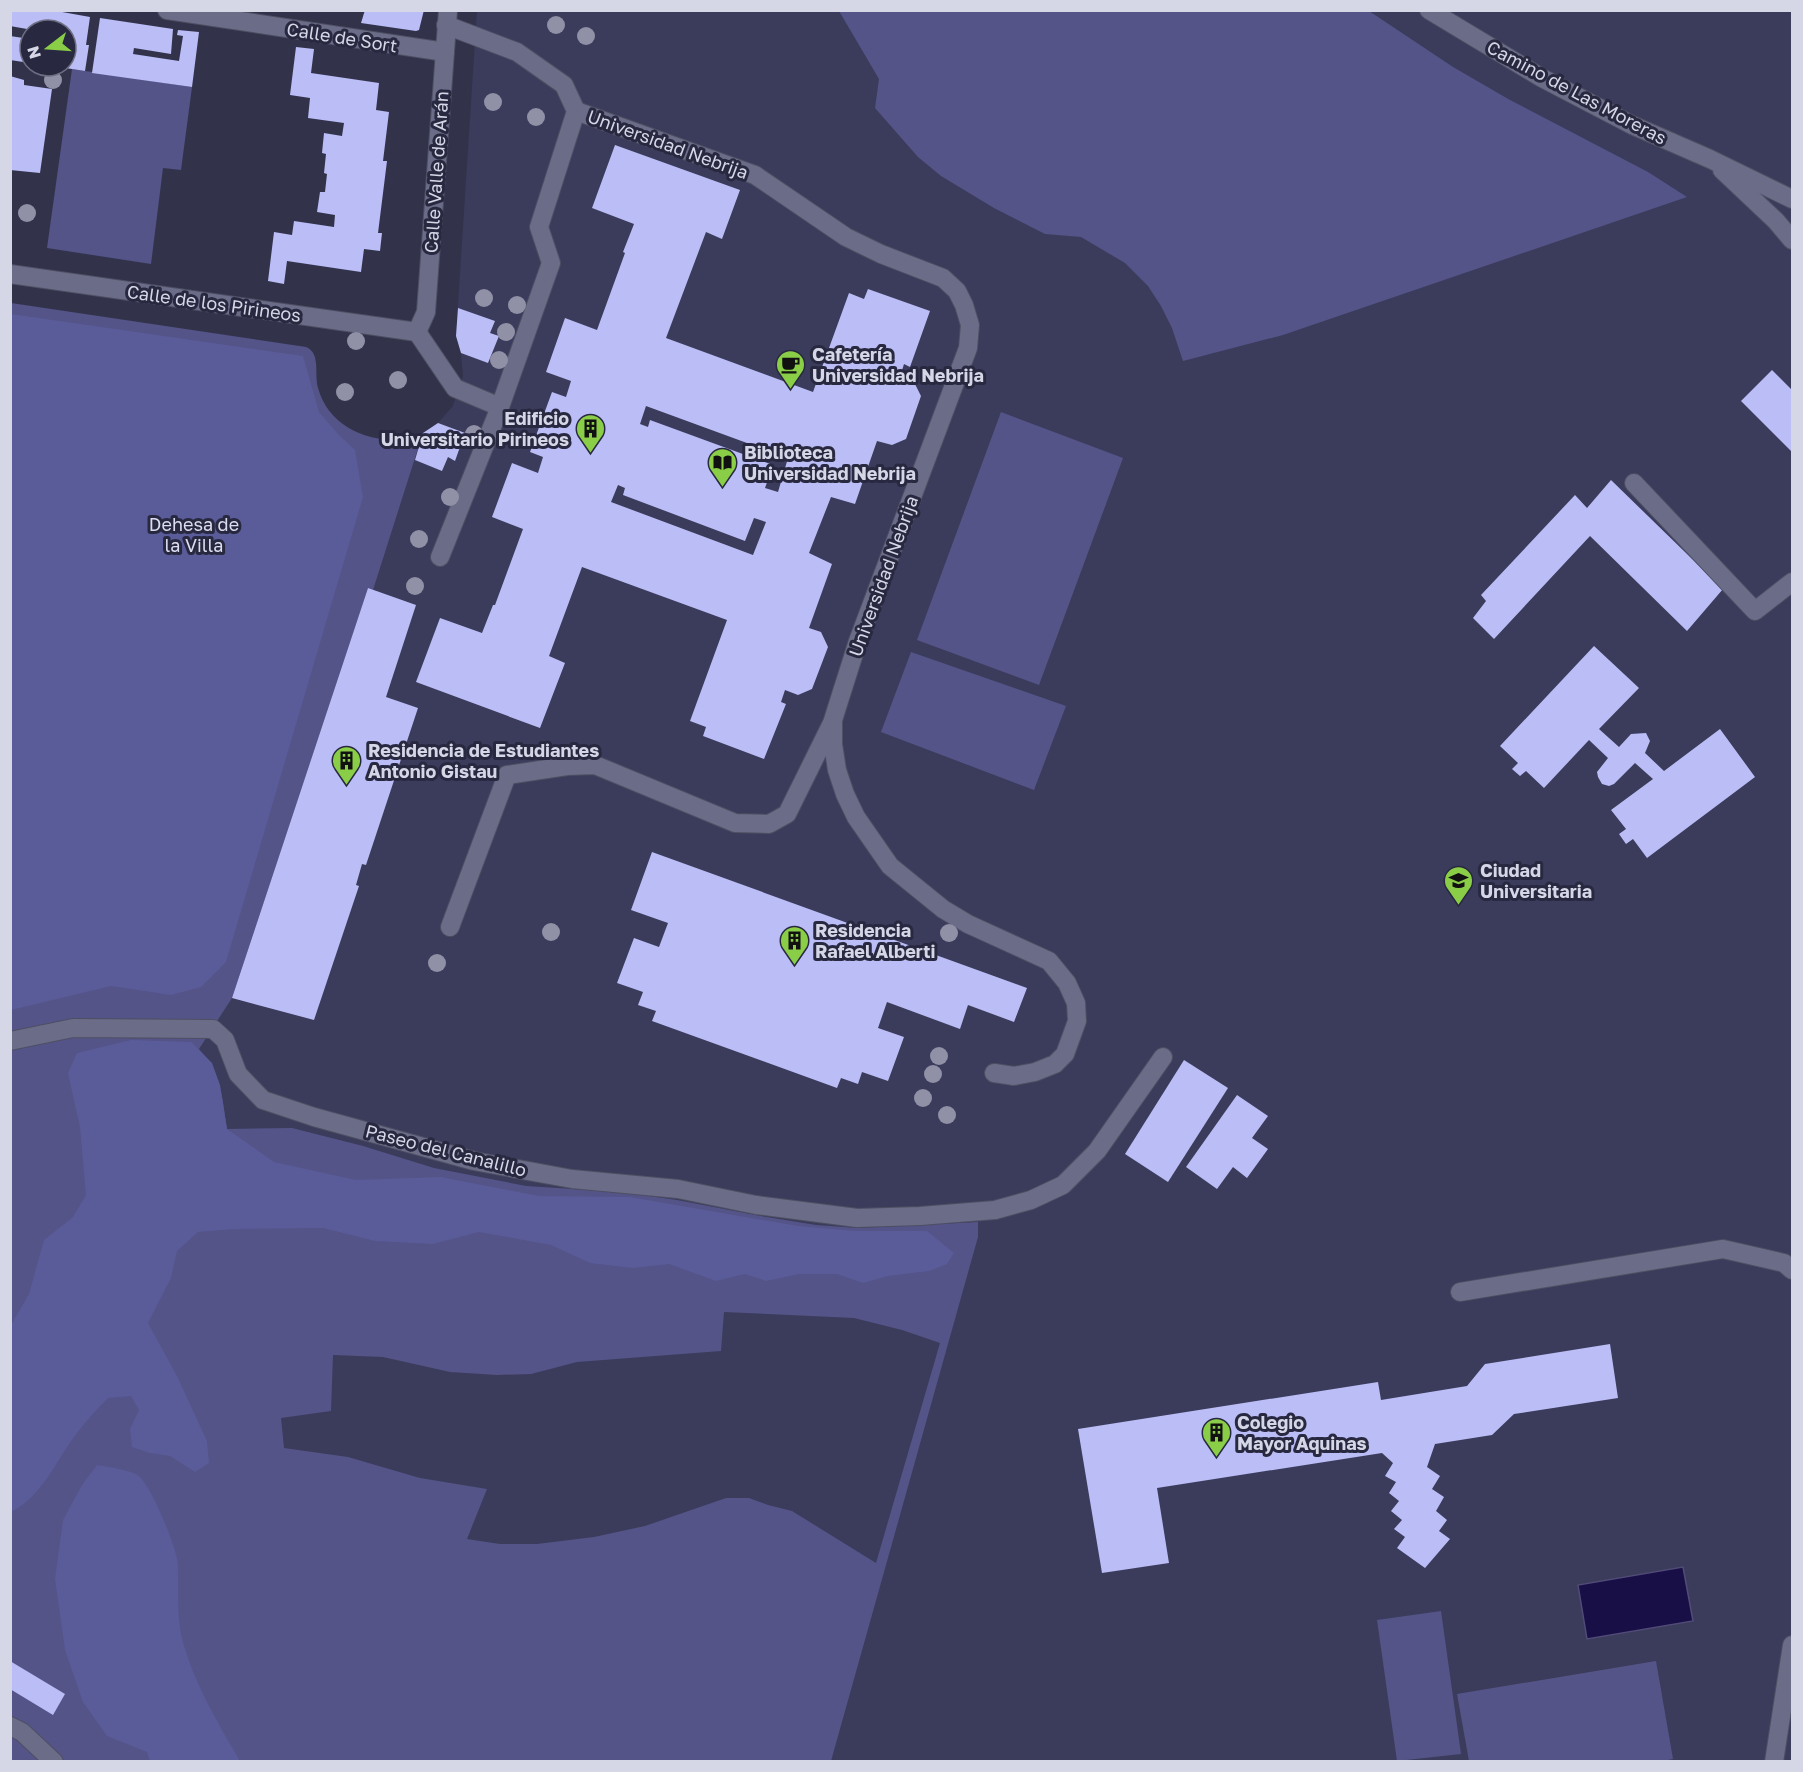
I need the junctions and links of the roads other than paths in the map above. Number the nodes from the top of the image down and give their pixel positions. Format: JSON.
{"nodes":[{"id":1,"x":167,"y":10,"type":"edge"},
{"id":2,"x":1429,"y":10,"type":"edge"},
{"id":3,"x":447,"y":18,"type":"edge"},
{"id":4,"x":445,"y":52,"type":"junction"},
{"id":5,"x":576,"y":111,"type":"junction"},
{"id":6,"x":1710,"y":159,"type":"junction"},
{"id":7,"x":1792,"y":199,"type":"edge"},
{"id":8,"x":1792,"y":240,"type":"edge"},
{"id":9,"x":10,"y":274,"type":"edge"},
{"id":10,"x":417,"y":332,"type":"junction"},
{"id":11,"x":500,"y":407,"type":"junction"},
{"id":12,"x":1634,"y":483,"type":"dead end"},
{"id":13,"x":441,"y":557,"type":"dead end"},
{"id":14,"x":1792,"y":582,"type":"edge"},
{"id":15,"x":833,"y":720,"type":"junction"},
{"id":16,"x":450,"y":927,"type":"dead end"},
{"id":17,"x":10,"y":1041,"type":"edge"},
{"id":18,"x":1163,"y":1057,"type":"dead end"},
{"id":19,"x":994,"y":1073,"type":"dead end"},
{"id":20,"x":1792,"y":1270,"type":"edge"},
{"id":21,"x":1460,"y":1292,"type":"dead end"},
{"id":22,"x":1792,"y":1645,"type":"edge"},
{"id":23,"x":10,"y":1726,"type":"edge"},
{"id":24,"x":54,"y":1761,"type":"edge"},
{"id":25,"x":1774,"y":1761,"type":"edge"}],
"edges":[{"from":1,"to":4,"type":"street","name":"Calle de Sort"},
{"from":2,"to":6,"type":"street","name":"Camino de Las Moreras"},
{"from":3,"to":4,"type":"street","name":"Calle Valle de Arán"},
{"from":3,"to":5,"type":"street","name":"Universidad Nebrija"},
{"from":4,"to":10,"type":"street","name":"Calle Valle de Arán"},
{"from":5,"to":11,"type":"street","name":"Universidad Nebrija"},
{"from":5,"to":15,"type":"street","name":"Universidad Nebrija"},
{"from":6,"to":7,"type":"street","name":"Camino de Las Moreras"},
{"from":6,"to":8,"type":"street"},
{"from":9,"to":10,"type":"street","name":"Calle de los Pirineos"},
{"from":10,"to":11,"type":"street"},
{"from":11,"to":13,"type":"street","name":"Universidad Nebrija"},
{"from":12,"to":14,"type":"street"},
{"from":15,"to":16,"type":"street","name":"Universidad Nebrija"},
{"from":15,"to":19,"type":"street","name":"Universidad Nebrija"},
{"from":17,"to":18,"type":"street","name":"Paseo del Canalillo"},
{"from":20,"to":21,"type":"street"},
{"from":22,"to":25,"type":"street"},
{"from":23,"to":24,"type":"street"}]}
